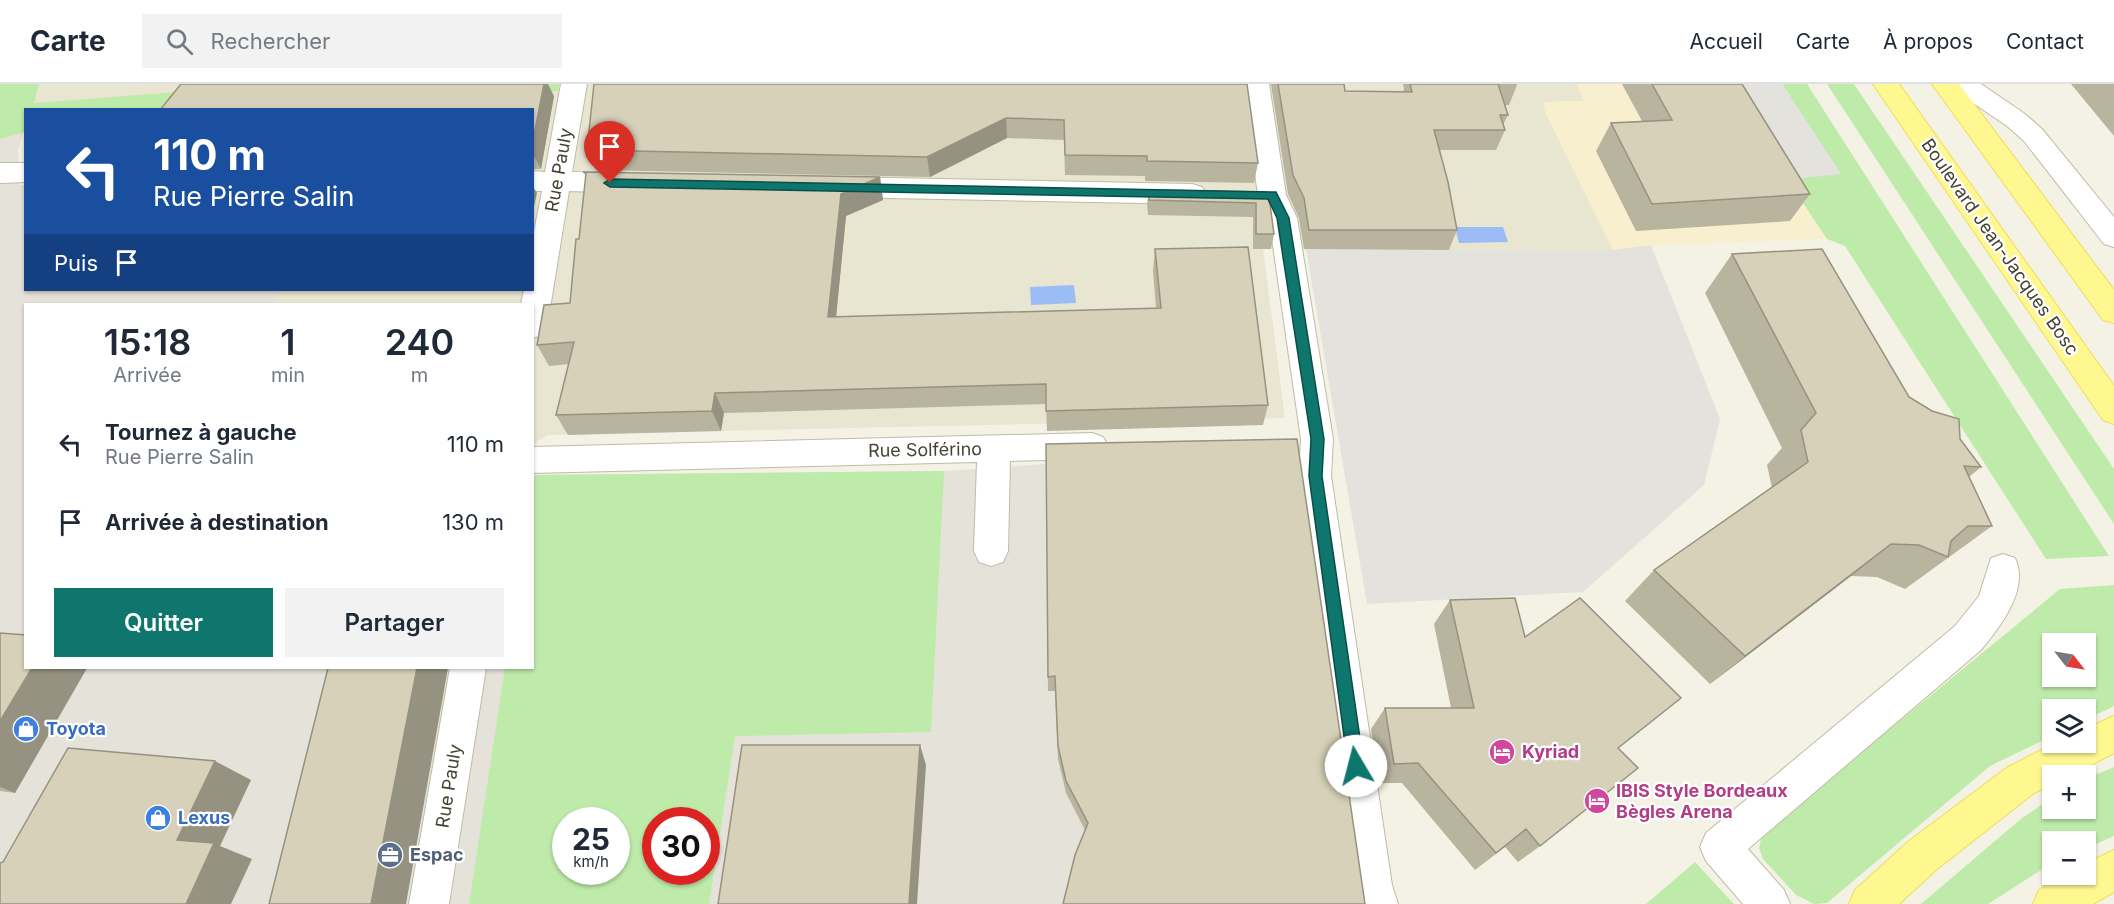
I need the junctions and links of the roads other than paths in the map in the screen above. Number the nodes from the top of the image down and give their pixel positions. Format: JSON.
{"nodes":[{"id":1,"x":574,"y":84,"type":"edge"},
{"id":2,"x":1256,"y":84,"type":"edge"},
{"id":3,"x":1887,"y":84,"type":"edge"},
{"id":4,"x":1945,"y":84,"type":"edge"},
{"id":5,"x":1963,"y":84,"type":"edge"},
{"id":6,"x":24,"y":172,"type":"edge"},
{"id":7,"x":0,"y":173,"type":"edge"},
{"id":8,"x":544,"y":181,"type":"edge"},
{"id":9,"x":657,"y":184,"type":"edge"},
{"id":10,"x":810,"y":187,"type":"edge"},
{"id":11,"x":1247,"y":195,"type":"junction"},
{"id":12,"x":2114,"y":237,"type":"edge"},
{"id":13,"x":534,"y":303,"type":"edge"},
{"id":14,"x":2114,"y":312,"type":"edge"},
{"id":15,"x":2114,"y":411,"type":"edge"},
{"id":16,"x":1126,"y":445,"type":"edge"},
{"id":17,"x":994,"y":448,"type":"junction"},
{"id":18,"x":534,"y":460,"type":"edge"},
{"id":19,"x":991,"y":551,"type":"dead end"},
{"id":20,"x":2002,"y":569,"type":"dead end"},
{"id":21,"x":468,"y":669,"type":"edge"},
{"id":22,"x":2114,"y":734,"type":"edge"},
{"id":23,"x":2114,"y":870,"type":"edge"},
{"id":24,"x":429,"y":904,"type":"edge"},
{"id":25,"x":1378,"y":904,"type":"edge"},
{"id":26,"x":1770,"y":904,"type":"edge"},
{"id":27,"x":1869,"y":904,"type":"edge"},
{"id":28,"x":2053,"y":904,"type":"edge"}],
"edges":[{"from":1,"to":8,"type":"street","name":"Rue Pauly"},
{"from":2,"to":11,"type":"street"},
{"from":3,"to":15,"type":"main road","name":"Boulevard Jean-Jacques Bosc"},
{"from":4,"to":14,"type":"main road"},
{"from":5,"to":12,"type":"street"},
{"from":6,"to":7,"type":"street"},
{"from":8,"to":9,"type":"street"},
{"from":8,"to":13,"type":"street","name":"Rue Pauly"},
{"from":10,"to":11,"type":"street"},
{"from":11,"to":25,"type":"street"},
{"from":16,"to":17,"type":"street","name":"Rue Solférino"},
{"from":17,"to":18,"type":"street","name":"Rue Solférino"},
{"from":17,"to":19,"type":"street"},
{"from":20,"to":26,"type":"street"},
{"from":21,"to":24,"type":"street","name":"Rue Pauly"},
{"from":22,"to":27,"type":"main road"},
{"from":23,"to":28,"type":"main road"}]}
